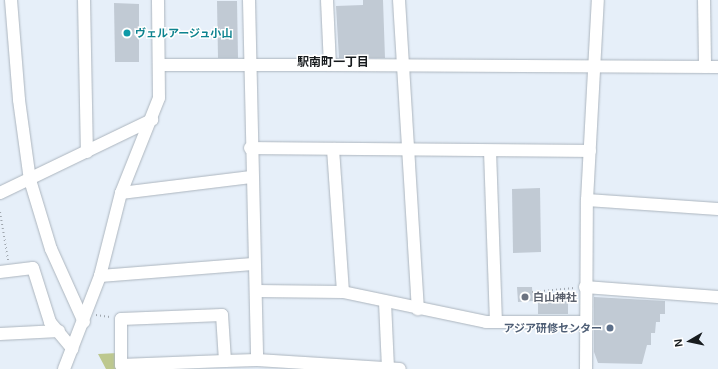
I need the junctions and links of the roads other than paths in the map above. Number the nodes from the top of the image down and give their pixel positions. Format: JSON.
{"nodes":[{"id":1,"x":11,"y":0,"type":"edge"},
{"id":2,"x":84,"y":0,"type":"edge"},
{"id":3,"x":158,"y":0,"type":"edge"},
{"id":4,"x":249,"y":0,"type":"edge"},
{"id":5,"x":327,"y":0,"type":"edge"},
{"id":6,"x":399,"y":0,"type":"edge"},
{"id":7,"x":598,"y":0,"type":"edge"},
{"id":8,"x":704,"y":0,"type":"edge"},
{"id":9,"x":159,"y":65,"type":"junction"},
{"id":10,"x":330,"y":65,"type":"junction"},
{"id":11,"x":248,"y":66,"type":"junction"},
{"id":12,"x":405,"y":66,"type":"junction"},
{"id":13,"x":595,"y":66,"type":"junction"},
{"id":14,"x":705,"y":67,"type":"junction"},
{"id":15,"x":718,"y":67,"type":"edge"},
{"id":16,"x":152,"y":120,"type":"junction"},
{"id":17,"x":250,"y":148,"type":"junction"},
{"id":18,"x":333,"y":149,"type":"junction"},
{"id":19,"x":409,"y":150,"type":"junction"},
{"id":20,"x":490,"y":150,"type":"junction"},
{"id":21,"x":590,"y":151,"type":"junction"},
{"id":22,"x":87,"y":152,"type":"junction"},
{"id":23,"x":251,"y":177,"type":"junction"},
{"id":24,"x":30,"y":180,"type":"junction"},
{"id":25,"x":0,"y":193,"type":"edge"},
{"id":26,"x":121,"y":193,"type":"junction"},
{"id":27,"x":587,"y":200,"type":"junction"},
{"id":28,"x":718,"y":210,"type":"edge"},
{"id":29,"x":253,"y":264,"type":"junction"},
{"id":30,"x":5,"y":272,"type":"edge"},
{"id":31,"x":100,"y":276,"type":"junction"},
{"id":32,"x":585,"y":287,"type":"junction"},
{"id":33,"x":256,"y":290,"type":"junction"},
{"id":34,"x":343,"y":292,"type":"junction"},
{"id":35,"x":718,"y":297,"type":"edge"},
{"id":36,"x":385,"y":302,"type":"junction"},
{"id":37,"x":418,"y":309,"type":"junction"},
{"id":38,"x":86,"y":318,"type":"junction"},
{"id":39,"x":496,"y":322,"type":"junction"},
{"id":40,"x":585,"y":322,"type":"junction"},
{"id":41,"x":59,"y":331,"type":"junction"},
{"id":42,"x":0,"y":334,"type":"edge"},
{"id":43,"x":73,"y":349,"type":"junction"},
{"id":44,"x":257,"y":360,"type":"junction"},
{"id":45,"x":225,"y":361,"type":"junction"},
{"id":46,"x":388,"y":368,"type":"edge"},
{"id":47,"x":64,"y":369,"type":"edge"},
{"id":48,"x":400,"y":369,"type":"edge"},
{"id":49,"x":586,"y":369,"type":"edge"}],
"edges":[{"from":1,"to":24,"type":"street"},
{"from":2,"to":22,"type":"street"},
{"from":3,"to":9,"type":"street"},
{"from":4,"to":11,"type":"street"},
{"from":5,"to":10,"type":"street"},
{"from":6,"to":12,"type":"street"},
{"from":7,"to":13,"type":"street"},
{"from":8,"to":14,"type":"street"},
{"from":9,"to":11,"type":"street"},
{"from":9,"to":16,"type":"street"},
{"from":10,"to":11,"type":"street"},
{"from":10,"to":12,"type":"street"},
{"from":11,"to":17,"type":"street"},
{"from":12,"to":13,"type":"street"},
{"from":12,"to":19,"type":"street"},
{"from":13,"to":14,"type":"street"},
{"from":13,"to":21,"type":"street"},
{"from":14,"to":15,"type":"street"},
{"from":16,"to":22,"type":"street"},
{"from":16,"to":26,"type":"street"},
{"from":17,"to":18,"type":"street"},
{"from":17,"to":23,"type":"street"},
{"from":18,"to":19,"type":"street"},
{"from":18,"to":34,"type":"street"},
{"from":19,"to":20,"type":"street"},
{"from":19,"to":37,"type":"street"},
{"from":20,"to":21,"type":"street"},
{"from":20,"to":39,"type":"street"},
{"from":21,"to":27,"type":"street"},
{"from":22,"to":24,"type":"street"},
{"from":23,"to":26,"type":"street"},
{"from":23,"to":29,"type":"street"},
{"from":24,"to":25,"type":"street"},
{"from":24,"to":38,"type":"street"},
{"from":26,"to":31,"type":"street"},
{"from":27,"to":28,"type":"street"},
{"from":27,"to":32,"type":"street"},
{"from":29,"to":31,"type":"street"},
{"from":29,"to":33,"type":"street"},
{"from":30,"to":41,"type":"street"},
{"from":31,"to":38,"type":"street"},
{"from":32,"to":35,"type":"street"},
{"from":32,"to":40,"type":"street"},
{"from":33,"to":34,"type":"street"},
{"from":33,"to":44,"type":"street"},
{"from":34,"to":36,"type":"street"},
{"from":36,"to":37,"type":"street"},
{"from":36,"to":46,"type":"street"},
{"from":37,"to":39,"type":"street"},
{"from":38,"to":43,"type":"street"},
{"from":39,"to":40,"type":"street"},
{"from":40,"to":49,"type":"street"},
{"from":41,"to":42,"type":"street"},
{"from":41,"to":43,"type":"street"},
{"from":43,"to":47,"type":"street"},
{"from":44,"to":45,"type":"street"},
{"from":44,"to":46,"type":"street"},
{"from":45,"to":45,"type":"street"},
{"from":46,"to":48,"type":"street"}]}
